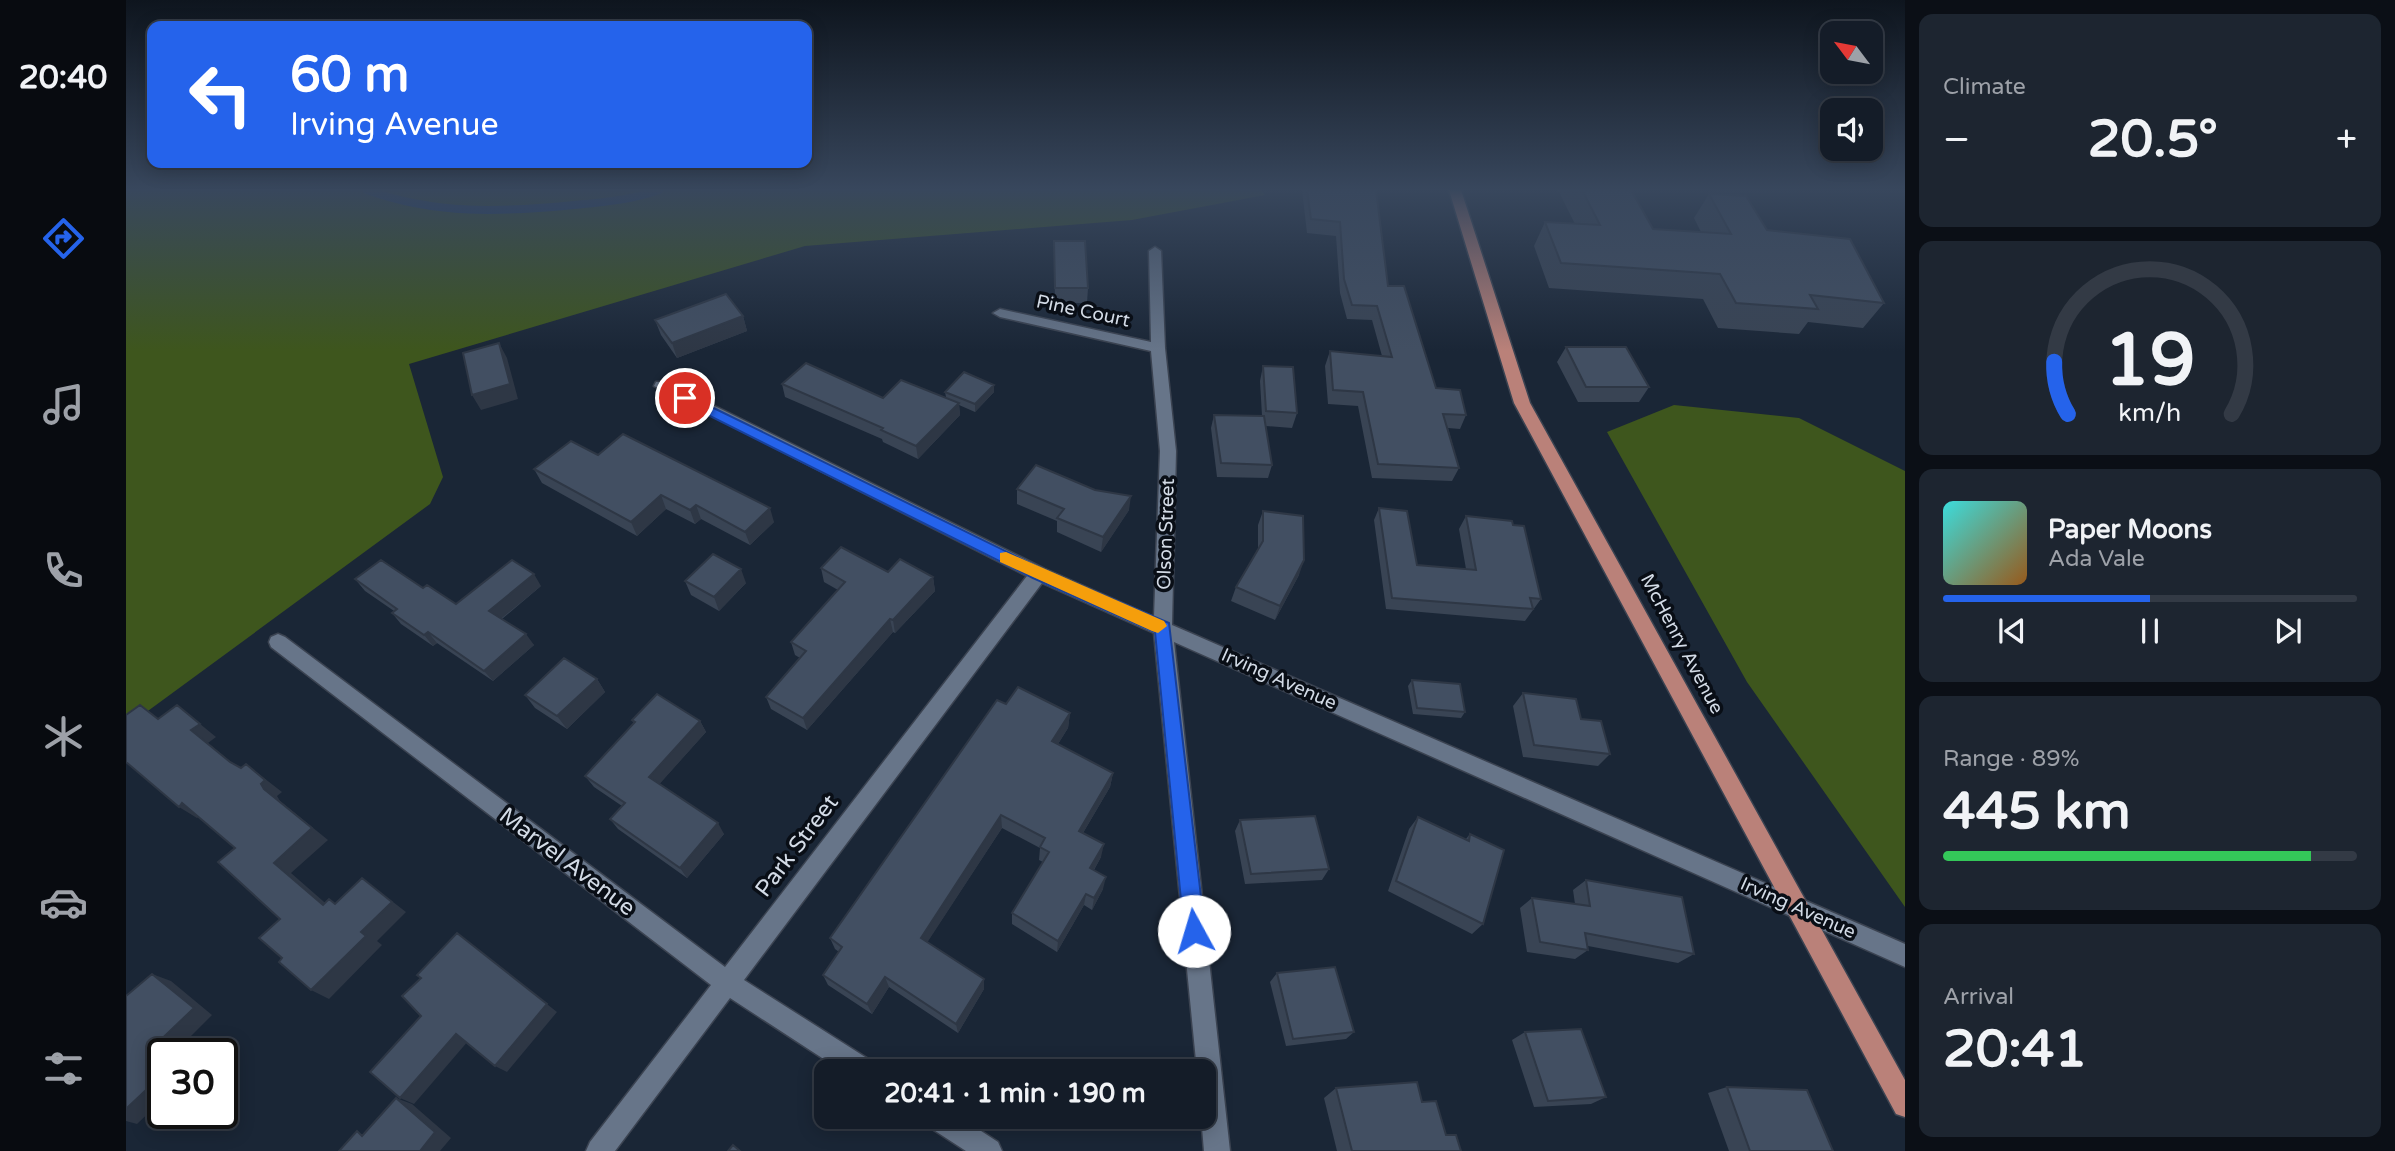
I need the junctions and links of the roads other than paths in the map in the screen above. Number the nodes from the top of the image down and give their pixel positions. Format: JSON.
{"nodes":[{"id":1,"x":1472,"y":244,"type":"edge"},
{"id":2,"x":1155,"y":251,"type":"dead end"},
{"id":3,"x":1000,"y":313,"type":"dead end"},
{"id":4,"x":1158,"y":348,"type":"junction"},
{"id":5,"x":661,"y":386,"type":"dead end"},
{"id":6,"x":1039,"y":574,"type":"junction"},
{"id":7,"x":1163,"y":628,"type":"junction"},
{"id":8,"x":278,"y":642,"type":"dead end"},
{"id":9,"x":1796,"y":907,"type":"junction"},
{"id":10,"x":1905,"y":956,"type":"edge"},
{"id":11,"x":726,"y":982,"type":"junction"},
{"id":12,"x":845,"y":1059,"type":"edge"},
{"id":13,"x":1905,"y":1105,"type":"edge"},
{"id":14,"x":955,"y":1129,"type":"edge"},
{"id":15,"x":599,"y":1151,"type":"edge"},
{"id":16,"x":989,"y":1151,"type":"edge"},
{"id":17,"x":1217,"y":1151,"type":"edge"}],
"edges":[{"from":1,"to":9,"type":"main road","name":"McHenry Avenue"},
{"from":2,"to":4,"type":"street","name":"Olson Street"},
{"from":3,"to":4,"type":"street","name":"Pine Court"},
{"from":4,"to":7,"type":"street","name":"Olson Street"},
{"from":5,"to":6,"type":"street","name":"Irving Avenue"},
{"from":6,"to":7,"type":"street","name":"Irving Avenue"},
{"from":6,"to":11,"type":"street","name":"Park Street"},
{"from":7,"to":9,"type":"street","name":"Irving Avenue"},
{"from":7,"to":17,"type":"street","name":"Olson Street"},
{"from":8,"to":11,"type":"street","name":"Marvel Avenue"},
{"from":9,"to":10,"type":"street","name":"Irving Avenue"},
{"from":9,"to":13,"type":"main road","name":"McHenry Avenue"},
{"from":11,"to":12,"type":"street","name":"Marvel Avenue"},
{"from":11,"to":15,"type":"street","name":"Park Street"},
{"from":14,"to":16,"type":"street"}]}
